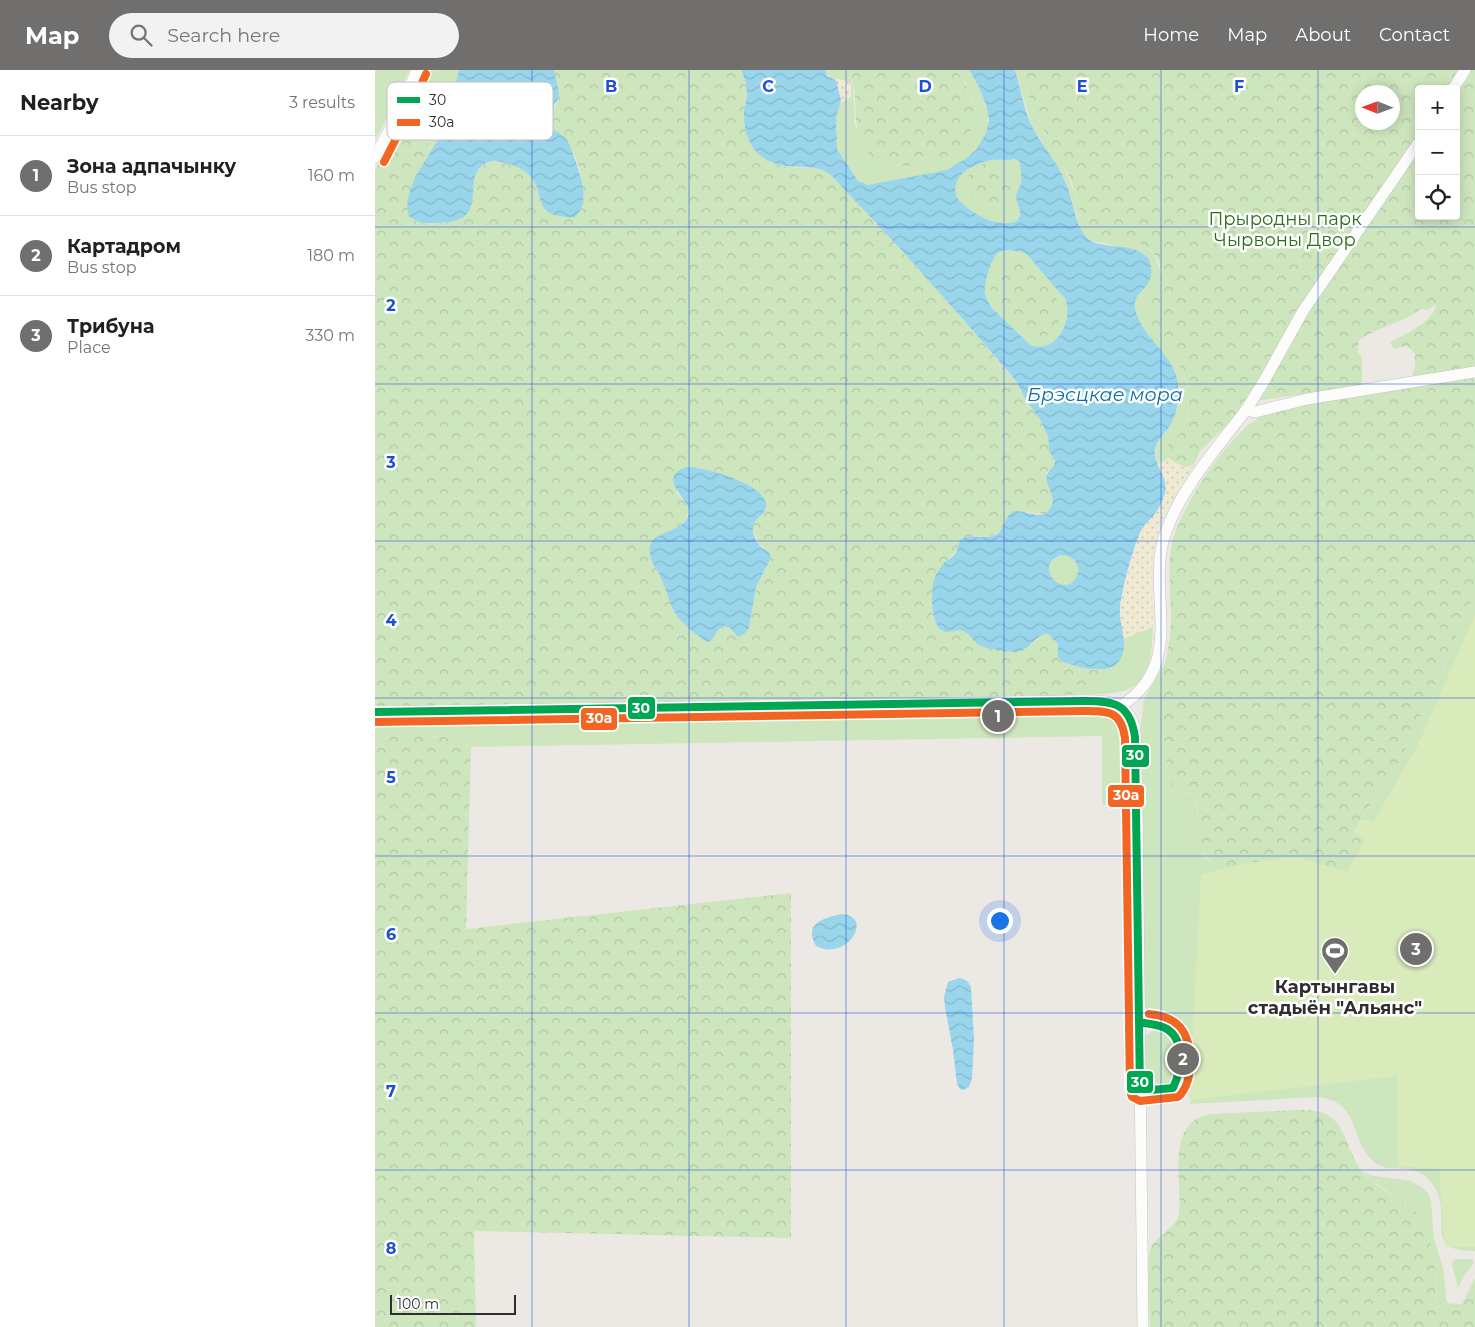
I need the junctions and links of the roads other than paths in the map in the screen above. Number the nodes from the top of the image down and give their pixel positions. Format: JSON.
{"nodes":[{"id":1,"x":417,"y":70,"type":"edge"},
{"id":2,"x":1465,"y":70,"type":"edge"},
{"id":3,"x":412,"y":82,"type":"edge"},
{"id":4,"x":1456,"y":85,"type":"edge"},
{"id":5,"x":387,"y":135,"type":"edge"},
{"id":6,"x":1415,"y":148,"type":"edge"},
{"id":7,"x":375,"y":157,"type":"edge"},
{"id":8,"x":1475,"y":372,"type":"edge"},
{"id":9,"x":1246,"y":410,"type":"junction"},
{"id":10,"x":1121,"y":706,"type":"junction"},
{"id":11,"x":375,"y":712,"type":"edge"},
{"id":12,"x":1143,"y":1327,"type":"edge"}],
"edges":[{"from":1,"to":3,"type":"street"},
{"from":2,"to":4,"type":"street"},
{"from":5,"to":7,"type":"street"},
{"from":6,"to":9,"type":"street"},
{"from":8,"to":9,"type":"street"},
{"from":9,"to":10,"type":"street"},
{"from":10,"to":11,"type":"street"},
{"from":10,"to":12,"type":"street"}]}
